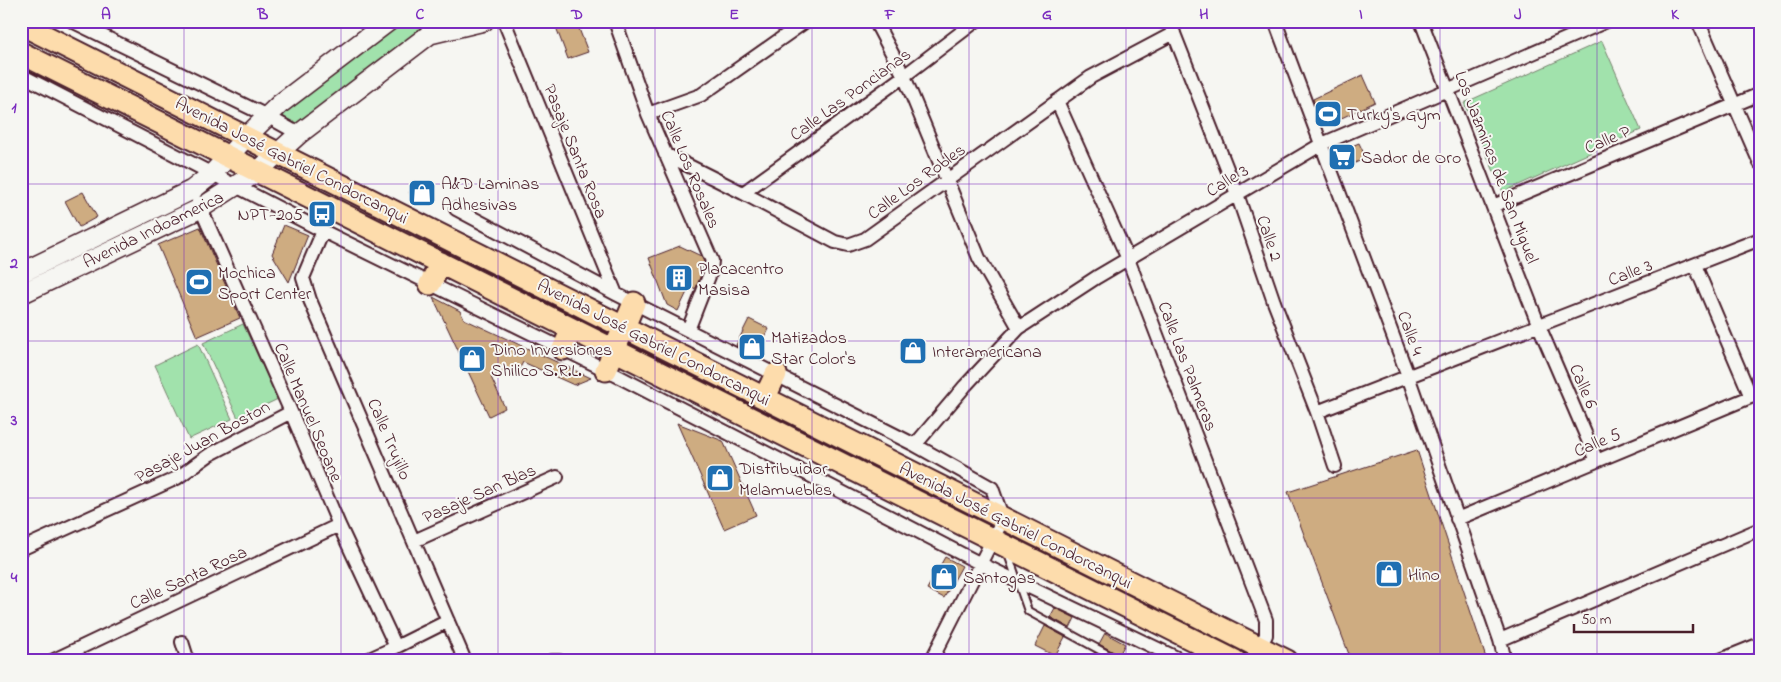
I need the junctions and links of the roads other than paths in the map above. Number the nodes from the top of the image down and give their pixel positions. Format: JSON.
{"nodes":[{"id":1,"x":72,"y":21,"type":"edge"},
{"id":2,"x":389,"y":21,"type":"edge"},
{"id":3,"x":484,"y":21,"type":"edge"},
{"id":4,"x":504,"y":21,"type":"edge"},
{"id":5,"x":615,"y":21,"type":"edge"},
{"id":6,"x":806,"y":21,"type":"edge"},
{"id":7,"x":875,"y":21,"type":"edge"},
{"id":8,"x":976,"y":21,"type":"edge"},
{"id":9,"x":1275,"y":21,"type":"edge"},
{"id":10,"x":1421,"y":21,"type":"edge"},
{"id":11,"x":1607,"y":21,"type":"edge"},
{"id":12,"x":1698,"y":21,"type":"edge"},
{"id":13,"x":21,"y":24,"type":"edge"},
{"id":14,"x":1172,"y":27,"type":"edge"},
{"id":15,"x":47,"y":28,"type":"edge"},
{"id":16,"x":21,"y":53,"type":"edge"},
{"id":17,"x":21,"y":75,"type":"edge"},
{"id":18,"x":904,"y":76,"type":"junction"},
{"id":19,"x":1449,"y":90,"type":"junction"},
{"id":20,"x":1760,"y":94,"type":"edge"},
{"id":21,"x":1057,"y":101,"type":"junction"},
{"id":22,"x":1734,"y":105,"type":"junction"},
{"id":23,"x":648,"y":114,"type":"junction"},
{"id":24,"x":267,"y":116,"type":"junction"},
{"id":25,"x":299,"y":134,"type":"junction"},
{"id":26,"x":246,"y":137,"type":"junction"},
{"id":27,"x":1322,"y":144,"type":"junction"},
{"id":28,"x":277,"y":153,"type":"junction"},
{"id":29,"x":665,"y":154,"type":"junction"},
{"id":30,"x":227,"y":156,"type":"junction"},
{"id":31,"x":1760,"y":164,"type":"edge"},
{"id":32,"x":257,"y":172,"type":"junction"},
{"id":33,"x":212,"y":174,"type":"junction"},
{"id":34,"x":947,"y":180,"type":"junction"},
{"id":35,"x":236,"y":186,"type":"junction"},
{"id":36,"x":192,"y":190,"type":"junction"},
{"id":37,"x":744,"y":193,"type":"junction"},
{"id":38,"x":1237,"y":194,"type":"junction"},
{"id":39,"x":1493,"y":206,"type":"junction"},
{"id":40,"x":201,"y":208,"type":"junction"},
{"id":41,"x":456,"y":209,"type":"dead end"},
{"id":42,"x":323,"y":232,"type":"junction"},
{"id":43,"x":1760,"y":239,"type":"edge"},
{"id":44,"x":1128,"y":259,"type":"junction"},
{"id":45,"x":440,"y":264,"type":"junction"},
{"id":46,"x":1695,"y":265,"type":"junction"},
{"id":47,"x":21,"y":273,"type":"edge"},
{"id":48,"x":430,"y":284,"type":"junction"},
{"id":49,"x":21,"y":294,"type":"edge"},
{"id":50,"x":625,"y":299,"type":"junction"},
{"id":51,"x":1538,"y":326,"type":"junction"},
{"id":52,"x":624,"y":327,"type":"junction"},
{"id":53,"x":1019,"y":328,"type":"junction"},
{"id":54,"x":572,"y":329,"type":"junction"},
{"id":55,"x":688,"y":330,"type":"junction"},
{"id":56,"x":563,"y":349,"type":"junction"},
{"id":57,"x":614,"y":351,"type":"junction"},
{"id":58,"x":606,"y":370,"type":"junction"},
{"id":59,"x":776,"y":374,"type":"junction"},
{"id":60,"x":1408,"y":376,"type":"junction"},
{"id":61,"x":1755,"y":395,"type":"edge"},
{"id":62,"x":765,"y":397,"type":"junction"},
{"id":63,"x":291,"y":412,"type":"junction"},
{"id":64,"x":1317,"y":412,"type":"junction"},
{"id":65,"x":915,"y":445,"type":"junction"},
{"id":66,"x":1597,"y":461,"type":"junction"},
{"id":67,"x":1335,"y":466,"type":"dead end"},
{"id":68,"x":557,"y":477,"type":"dead end"},
{"id":69,"x":1003,"y":519,"type":"junction"},
{"id":70,"x":1457,"y":519,"type":"junction"},
{"id":71,"x":339,"y":525,"type":"junction"},
{"id":72,"x":1760,"y":529,"type":"edge"},
{"id":73,"x":414,"y":541,"type":"junction"},
{"id":74,"x":999,"y":543,"type":"junction"},
{"id":75,"x":21,"y":549,"type":"edge"},
{"id":76,"x":981,"y":564,"type":"junction"},
{"id":77,"x":1018,"y":582,"type":"junction"},
{"id":78,"x":448,"y":621,"type":"junction"},
{"id":79,"x":1230,"y":633,"type":"junction"},
{"id":80,"x":1500,"y":640,"type":"junction"},
{"id":81,"x":182,"y":642,"type":"dead end"},
{"id":82,"x":1760,"y":644,"type":"edge"},
{"id":83,"x":1260,"y":647,"type":"junction"},
{"id":84,"x":396,"y":648,"type":"junction"},
{"id":85,"x":1219,"y":656,"type":"edge"},
{"id":86,"x":52,"y":661,"type":"edge"},
{"id":87,"x":188,"y":661,"type":"edge"},
{"id":88,"x":365,"y":661,"type":"edge"},
{"id":89,"x":465,"y":661,"type":"edge"},
{"id":90,"x":552,"y":661,"type":"edge"},
{"id":91,"x":559,"y":661,"type":"edge"},
{"id":92,"x":931,"y":661,"type":"edge"},
{"id":93,"x":1120,"y":661,"type":"edge"},
{"id":94,"x":1183,"y":661,"type":"edge"},
{"id":95,"x":1287,"y":661,"type":"edge"},
{"id":96,"x":1505,"y":661,"type":"edge"},
{"id":97,"x":1718,"y":661,"type":"edge"}],
"edges":[{"from":1,"to":24,"type":"street"},
{"from":2,"to":24,"type":"main road","name":"Avenida Indoamerica"},
{"from":3,"to":25,"type":"main road","name":"Avenida Indoamerica"},
{"from":4,"to":50,"type":"street","name":"Pasaje Santa Rosa"},
{"from":5,"to":23,"type":"street","name":"Calle Los Rosales"},
{"from":6,"to":23,"type":"street"},
{"from":7,"to":18,"type":"street"},
{"from":8,"to":18,"type":"street","name":"Calle Las Poncianas"},
{"from":9,"to":27,"type":"street","name":"Calle 4"},
{"from":10,"to":19,"type":"street","name":"Los Jazmines de San Miguel"},
{"from":11,"to":19,"type":"street","name":"Calle 3"},
{"from":12,"to":22,"type":"street"},
{"from":13,"to":15,"type":"highway","name":"Avenida José Gabriel Condorcanqui"},
{"from":14,"to":21,"type":"street","name":"Calle Los Robles"},
{"from":14,"to":38,"type":"street","name":"Calle 2"},
{"from":15,"to":26,"type":"highway","name":"Avenida José Gabriel Condorcanqui"},
{"from":16,"to":30,"type":"highway","name":"Avenida José Gabriel Condorcanqui"},
{"from":17,"to":33,"type":"street"},
{"from":18,"to":34,"type":"street"},
{"from":18,"to":37,"type":"street","name":"Calle Las Poncianas"},
{"from":19,"to":27,"type":"street","name":"Calle 3"},
{"from":19,"to":39,"type":"street","name":"Los Jazmines de San Miguel"},
{"from":20,"to":22,"type":"street"},
{"from":21,"to":34,"type":"street","name":"Calle Los Robles"},
{"from":21,"to":44,"type":"street","name":"Calle Las Palmeras"},
{"from":22,"to":31,"type":"street"},
{"from":22,"to":39,"type":"street","name":"Calle P"},
{"from":23,"to":29,"type":"street","name":"Calle Los Rosales"},
{"from":24,"to":25,"type":"street"},
{"from":24,"to":26,"type":"main road","name":"Avenida Indoamerica"},
{"from":25,"to":28,"type":"main road","name":"Avenida Indoamerica"},
{"from":26,"to":28,"type":"highway","name":"Avenida José Gabriel Condorcanqui"},
{"from":26,"to":30,"type":"main road","name":"Avenida Indoamerica"},
{"from":27,"to":38,"type":"street","name":"Calle 3"},
{"from":27,"to":60,"type":"street","name":"Calle 4"},
{"from":28,"to":32,"type":"main road","name":"Avenida Indoamerica"},
{"from":28,"to":52,"type":"highway","name":"Avenida José Gabriel Condorcanqui"},
{"from":29,"to":37,"type":"street","name":"Calle Los Robles"},
{"from":29,"to":55,"type":"street","name":"Calle Los Rosales"},
{"from":30,"to":32,"type":"highway","name":"Avenida José Gabriel Condorcanqui"},
{"from":30,"to":33,"type":"main road","name":"Avenida Indoamerica"},
{"from":32,"to":35,"type":"main road","name":"Avenida Indoamerica"},
{"from":32,"to":45,"type":"highway","name":"Avenida José Gabriel Condorcanqui"},
{"from":33,"to":35,"type":"street"},
{"from":33,"to":36,"type":"main road","name":"Avenida Indoamerica"},
{"from":34,"to":37,"type":"street","name":"Calle Los Robles"},
{"from":34,"to":53,"type":"street"},
{"from":35,"to":40,"type":"main road","name":"Avenida Indoamerica"},
{"from":35,"to":42,"type":"street"},
{"from":36,"to":40,"type":"street","name":"Calle Manuel Seoane"},
{"from":36,"to":47,"type":"main road","name":"Avenida Indoamerica"},
{"from":38,"to":44,"type":"street","name":"Calle 3"},
{"from":38,"to":64,"type":"street","name":"Calle 2"},
{"from":39,"to":51,"type":"street","name":"Los Jazmines de San Miguel"},
{"from":40,"to":49,"type":"main road","name":"Avenida Indoamerica"},
{"from":40,"to":63,"type":"street","name":"Calle Manuel Seoane"},
{"from":41,"to":50,"type":"street"},
{"from":42,"to":48,"type":"street"},
{"from":42,"to":73,"type":"street","name":"Calle Trujillo"},
{"from":43,"to":46,"type":"street","name":"Calle 3"},
{"from":44,"to":53,"type":"street","name":"Calle 3"},
{"from":44,"to":83,"type":"street","name":"Calle Las Palmeras"},
{"from":45,"to":48,"type":"highway"},
{"from":45,"to":54,"type":"highway","name":"Avenida José Gabriel Condorcanqui"},
{"from":46,"to":51,"type":"street","name":"Calle 3"},
{"from":46,"to":61,"type":"street","name":"Calle 5"},
{"from":48,"to":56,"type":"street"},
{"from":50,"to":52,"type":"highway"},
{"from":50,"to":55,"type":"street"},
{"from":51,"to":60,"type":"street","name":"Calle 3"},
{"from":51,"to":66,"type":"street","name":"Calle 6"},
{"from":52,"to":57,"type":"highway"},
{"from":52,"to":62,"type":"highway","name":"Avenida José Gabriel Condorcanqui"},
{"from":53,"to":65,"type":"street","name":"Calle 3"},
{"from":54,"to":56,"type":"highway"},
{"from":54,"to":57,"type":"highway","name":"Avenida José Gabriel Condorcanqui"},
{"from":55,"to":59,"type":"street"},
{"from":56,"to":58,"type":"street"},
{"from":57,"to":58,"type":"highway"},
{"from":57,"to":74,"type":"highway","name":"Avenida José Gabriel Condorcanqui"},
{"from":58,"to":76,"type":"street"},
{"from":59,"to":62,"type":"highway"},
{"from":59,"to":65,"type":"street"},
{"from":60,"to":64,"type":"street","name":"Calle 3"},
{"from":60,"to":70,"type":"street","name":"Calle 4"},
{"from":61,"to":66,"type":"street","name":"Calle 5"},
{"from":62,"to":69,"type":"highway","name":"Avenida José Gabriel Condorcanqui"},
{"from":63,"to":71,"type":"street","name":"Calle Manuel Seoane"},
{"from":63,"to":75,"type":"street","name":"Pasaje Juan Boston"},
{"from":64,"to":67,"type":"street","name":"Calle 2"},
{"from":65,"to":69,"type":"street"},
{"from":66,"to":70,"type":"street","name":"Calle 5"},
{"from":68,"to":73,"type":"street","name":"Pasaje San Blas"},
{"from":69,"to":74,"type":"street"},
{"from":69,"to":79,"type":"highway","name":"Avenida José Gabriel Condorcanqui"},
{"from":70,"to":80,"type":"street","name":"Calle 4"},
{"from":71,"to":84,"type":"street","name":"Calle Manuel Seoane"},
{"from":71,"to":86,"type":"street","name":"Calle Santa Rosa"},
{"from":72,"to":80,"type":"street"},
{"from":73,"to":78,"type":"street","name":"Calle Trujillo"},
{"from":74,"to":76,"type":"street"},
{"from":74,"to":77,"type":"lane"},
{"from":74,"to":85,"type":"highway","name":"Avenida José Gabriel Condorcanqui"},
{"from":76,"to":77,"type":"street"},
{"from":76,"to":92,"type":"street"},
{"from":77,"to":93,"type":"lane"},
{"from":77,"to":94,"type":"street"},
{"from":78,"to":84,"type":"street"},
{"from":78,"to":89,"type":"street","name":"Calle Trujillo"},
{"from":79,"to":83,"type":"highway","name":"Avenida José Gabriel Condorcanqui"},
{"from":79,"to":85,"type":"street"},
{"from":80,"to":96,"type":"street","name":"Calle 4"},
{"from":81,"to":87,"type":"street"},
{"from":82,"to":97,"type":"street"},
{"from":83,"to":95,"type":"highway","name":"Avenida José Gabriel Condorcanqui"},
{"from":84,"to":88,"type":"street"},
{"from":85,"to":94,"type":"lane"},
{"from":90,"to":91,"type":"street"}]}
